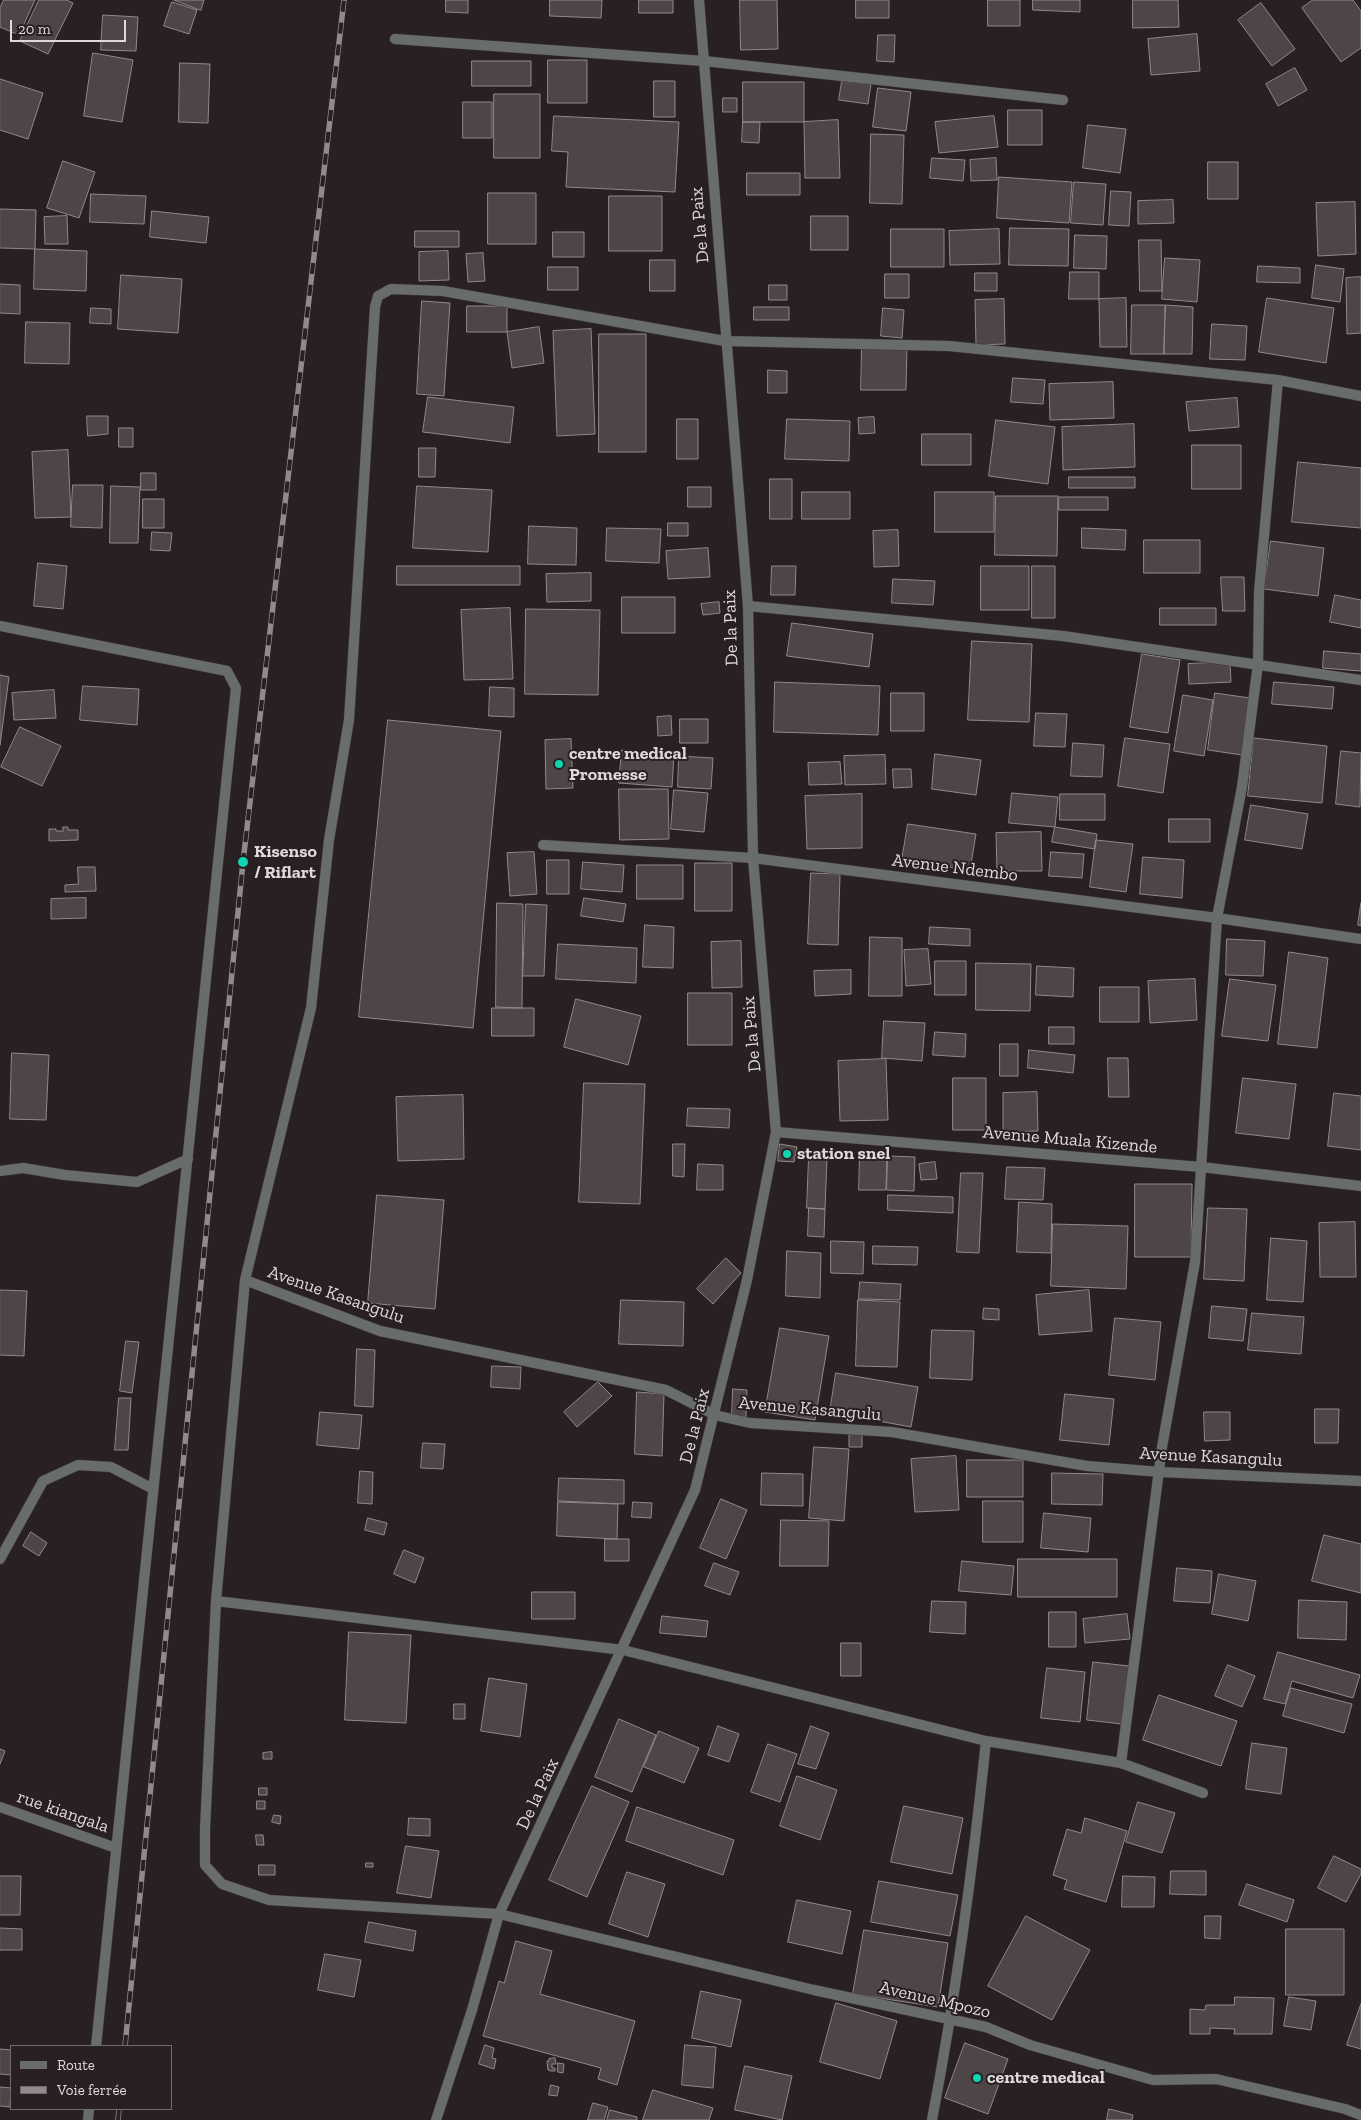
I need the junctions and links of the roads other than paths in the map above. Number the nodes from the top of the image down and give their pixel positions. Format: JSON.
{"nodes":[{"id":1,"x":699,"y":0,"type":"edge"},
{"id":2,"x":395,"y":39,"type":"dead end"},
{"id":3,"x":704,"y":60,"type":"junction"},
{"id":4,"x":1064,"y":100,"type":"dead end"},
{"id":5,"x":725,"y":342,"type":"junction"},
{"id":6,"x":1278,"y":380,"type":"junction"},
{"id":7,"x":1361,"y":396,"type":"edge"},
{"id":8,"x":748,"y":606,"type":"junction"},
{"id":9,"x":0,"y":626,"type":"edge"},
{"id":10,"x":1258,"y":664,"type":"junction"},
{"id":11,"x":1361,"y":680,"type":"edge"},
{"id":12,"x":544,"y":845,"type":"dead end"},
{"id":13,"x":753,"y":858,"type":"junction"},
{"id":14,"x":1217,"y":918,"type":"junction"},
{"id":15,"x":1361,"y":939,"type":"edge"},
{"id":16,"x":776,"y":1132,"type":"junction"},
{"id":17,"x":188,"y":1159,"type":"junction"},
{"id":18,"x":1201,"y":1167,"type":"junction"},
{"id":19,"x":0,"y":1171,"type":"edge"},
{"id":20,"x":1361,"y":1186,"type":"edge"},
{"id":21,"x":245,"y":1280,"type":"junction"},
{"id":22,"x":715,"y":1415,"type":"junction"},
{"id":23,"x":1160,"y":1472,"type":"junction"},
{"id":24,"x":1361,"y":1481,"type":"edge"},
{"id":25,"x":154,"y":1488,"type":"junction"},
{"id":26,"x":0,"y":1559,"type":"edge"},
{"id":27,"x":216,"y":1601,"type":"junction"},
{"id":28,"x":623,"y":1650,"type":"junction"},
{"id":29,"x":986,"y":1741,"type":"junction"},
{"id":30,"x":1121,"y":1763,"type":"junction"},
{"id":31,"x":1203,"y":1793,"type":"dead end"},
{"id":32,"x":0,"y":1807,"type":"edge"},
{"id":33,"x":116,"y":1848,"type":"junction"},
{"id":34,"x":500,"y":1914,"type":"junction"},
{"id":35,"x":951,"y":2020,"type":"junction"},
{"id":36,"x":96,"y":2045,"type":"edge"},
{"id":37,"x":1361,"y":2116,"type":"edge"},
{"id":38,"x":436,"y":2120,"type":"edge"},
{"id":39,"x":932,"y":2120,"type":"edge"}],
"edges":[{"from":1,"to":3,"type":"street","name":"De la Paix"},
{"from":2,"to":3,"type":"street"},
{"from":3,"to":4,"type":"street"},
{"from":3,"to":5,"type":"street","name":"De la Paix"},
{"from":5,"to":6,"type":"street"},
{"from":5,"to":8,"type":"street","name":"De la Paix"},
{"from":5,"to":21,"type":"street","name":"Avenue Mpozo"},
{"from":6,"to":7,"type":"street"},
{"from":6,"to":10,"type":"street"},
{"from":8,"to":10,"type":"street"},
{"from":8,"to":13,"type":"street","name":"De la Paix"},
{"from":9,"to":17,"type":"street"},
{"from":10,"to":11,"type":"street"},
{"from":10,"to":14,"type":"street"},
{"from":12,"to":13,"type":"street","name":"Avenue Ndembo"},
{"from":13,"to":14,"type":"street","name":"Avenue Ndembo"},
{"from":13,"to":16,"type":"street","name":"De la Paix"},
{"from":14,"to":15,"type":"street","name":"Avenue Ndembo"},
{"from":14,"to":18,"type":"street"},
{"from":16,"to":18,"type":"street","name":"Avenue Muala Kizende"},
{"from":16,"to":22,"type":"street","name":"De la Paix"},
{"from":17,"to":19,"type":"street"},
{"from":17,"to":25,"type":"street"},
{"from":18,"to":20,"type":"street","name":"Avenue Muala Kizende"},
{"from":18,"to":23,"type":"street"},
{"from":21,"to":22,"type":"street","name":"Avenue Kasangulu"},
{"from":21,"to":27,"type":"street","name":"Avenue Mpozo"},
{"from":22,"to":23,"type":"street","name":"Avenue Kasangulu"},
{"from":22,"to":28,"type":"street","name":"De la Paix"},
{"from":23,"to":24,"type":"street","name":"Avenue Kasangulu"},
{"from":23,"to":30,"type":"street"},
{"from":25,"to":26,"type":"street"},
{"from":25,"to":33,"type":"street"},
{"from":27,"to":28,"type":"street"},
{"from":27,"to":34,"type":"street","name":"Avenue Mpozo"},
{"from":28,"to":29,"type":"street"},
{"from":28,"to":34,"type":"street","name":"De la Paix"},
{"from":29,"to":30,"type":"street"},
{"from":29,"to":35,"type":"street"},
{"from":30,"to":31,"type":"street"},
{"from":32,"to":33,"type":"street","name":"rue kiangala"},
{"from":33,"to":36,"type":"street"},
{"from":34,"to":35,"type":"street","name":"Avenue Mpozo"},
{"from":34,"to":38,"type":"street","name":"De la Paix"},
{"from":35,"to":37,"type":"street","name":"Avenue Mpozo"},
{"from":35,"to":39,"type":"street"}]}
